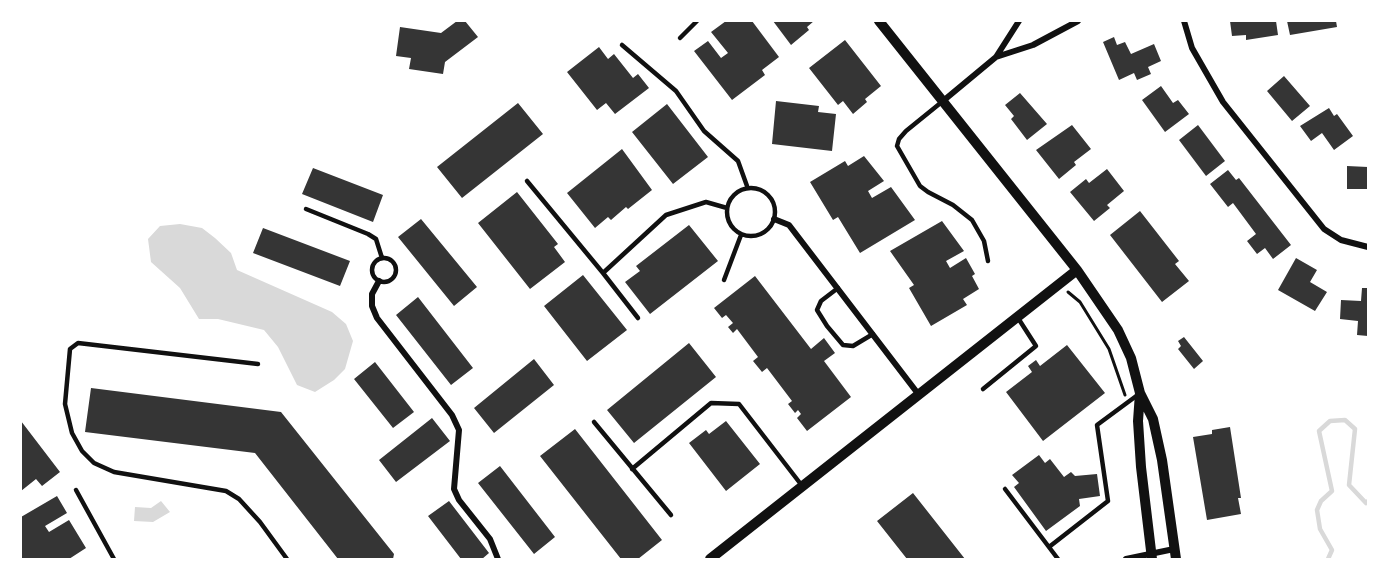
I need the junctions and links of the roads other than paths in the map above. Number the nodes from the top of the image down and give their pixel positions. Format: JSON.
{"nodes":[{"id":1,"x":697,"y":21,"type":"edge"},
{"id":2,"x":879,"y":21,"type":"edge"},
{"id":3,"x":1019,"y":21,"type":"edge"},
{"id":4,"x":1078,"y":21,"type":"edge"},
{"id":5,"x":1184,"y":21,"type":"edge"},
{"id":6,"x":680,"y":38,"type":"dead end"},
{"id":7,"x":622,"y":45,"type":"dead end"},
{"id":8,"x":996,"y":57,"type":"junction"},
{"id":9,"x":943,"y":101,"type":"junction"},
{"id":10,"x":527,"y":181,"type":"dead end"},
{"id":11,"x":747,"y":186,"type":"junction"},
{"id":12,"x":727,"y":208,"type":"junction"},
{"id":13,"x":306,"y":209,"type":"dead end"},
{"id":14,"x":774,"y":219,"type":"junction"},
{"id":15,"x":741,"y":235,"type":"junction"},
{"id":16,"x":1368,"y":248,"type":"edge"},
{"id":17,"x":382,"y":258,"type":"junction"},
{"id":18,"x":988,"y":261,"type":"dead end"},
{"id":19,"x":1077,"y":270,"type":"junction"},
{"id":20,"x":603,"y":273,"type":"junction"},
{"id":21,"x":724,"y":280,"type":"dead end"},
{"id":22,"x":379,"y":281,"type":"junction"},
{"id":23,"x":838,"y":288,"type":"junction"},
{"id":24,"x":1018,"y":317,"type":"junction"},
{"id":25,"x":638,"y":318,"type":"dead end"},
{"id":26,"x":873,"y":334,"type":"junction"},
{"id":27,"x":258,"y":364,"type":"dead end"},
{"id":28,"x":983,"y":389,"type":"dead end"},
{"id":29,"x":1140,"y":393,"type":"junction"},
{"id":30,"x":920,"y":395,"type":"junction"},
{"id":31,"x":594,"y":422,"type":"dead end"},
{"id":32,"x":632,"y":468,"type":"junction"},
{"id":33,"x":803,"y":487,"type":"junction"},
{"id":34,"x":1005,"y":489,"type":"dead end"},
{"id":35,"x":76,"y":490,"type":"dead end"},
{"id":36,"x":671,"y":515,"type":"dead end"},
{"id":37,"x":1049,"y":547,"type":"junction"},
{"id":38,"x":1175,"y":554,"type":"edge"},
{"id":39,"x":1151,"y":556,"type":"edge"},
{"id":40,"x":114,"y":559,"type":"edge"},
{"id":41,"x":287,"y":559,"type":"edge"},
{"id":42,"x":498,"y":559,"type":"edge"},
{"id":43,"x":710,"y":559,"type":"edge"},
{"id":44,"x":1058,"y":559,"type":"edge"},
{"id":45,"x":1126,"y":559,"type":"edge"}],
"edges":[{"from":1,"to":6,"type":"lane"},
{"from":2,"to":9,"type":"street"},
{"from":3,"to":8,"type":"street"},
{"from":4,"to":8,"type":"street"},
{"from":5,"to":16,"type":"street"},
{"from":7,"to":11,"type":"lane"},
{"from":8,"to":9,"type":"street"},
{"from":9,"to":18,"type":"lane"},
{"from":9,"to":19,"type":"street"},
{"from":10,"to":20,"type":"lane"},
{"from":11,"to":12,"type":"lane"},
{"from":11,"to":14,"type":"lane"},
{"from":12,"to":15,"type":"lane"},
{"from":12,"to":20,"type":"lane"},
{"from":13,"to":17,"type":"lane"},
{"from":14,"to":15,"type":"lane"},
{"from":14,"to":23,"type":"street"},
{"from":15,"to":21,"type":"lane"},
{"from":17,"to":22,"type":"lane"},
{"from":17,"to":22,"type":"lane"},
{"from":19,"to":24,"type":"street"},
{"from":19,"to":29,"type":"street"},
{"from":20,"to":25,"type":"lane"},
{"from":22,"to":42,"type":"street"},
{"from":23,"to":26,"type":"street"},
{"from":23,"to":26,"type":"lane"},
{"from":24,"to":28,"type":"lane"},
{"from":24,"to":30,"type":"street"},
{"from":26,"to":30,"type":"street"},
{"from":27,"to":41,"type":"lane"},
{"from":29,"to":37,"type":"lane"},
{"from":29,"to":38,"type":"street"},
{"from":29,"to":39,"type":"street"},
{"from":30,"to":33,"type":"street"},
{"from":31,"to":32,"type":"lane"},
{"from":32,"to":33,"type":"lane"},
{"from":32,"to":36,"type":"lane"},
{"from":33,"to":43,"type":"street"},
{"from":34,"to":37,"type":"lane"},
{"from":35,"to":40,"type":"lane"},
{"from":37,"to":44,"type":"lane"},
{"from":38,"to":39,"type":"street"},
{"from":39,"to":45,"type":"street"}]}
